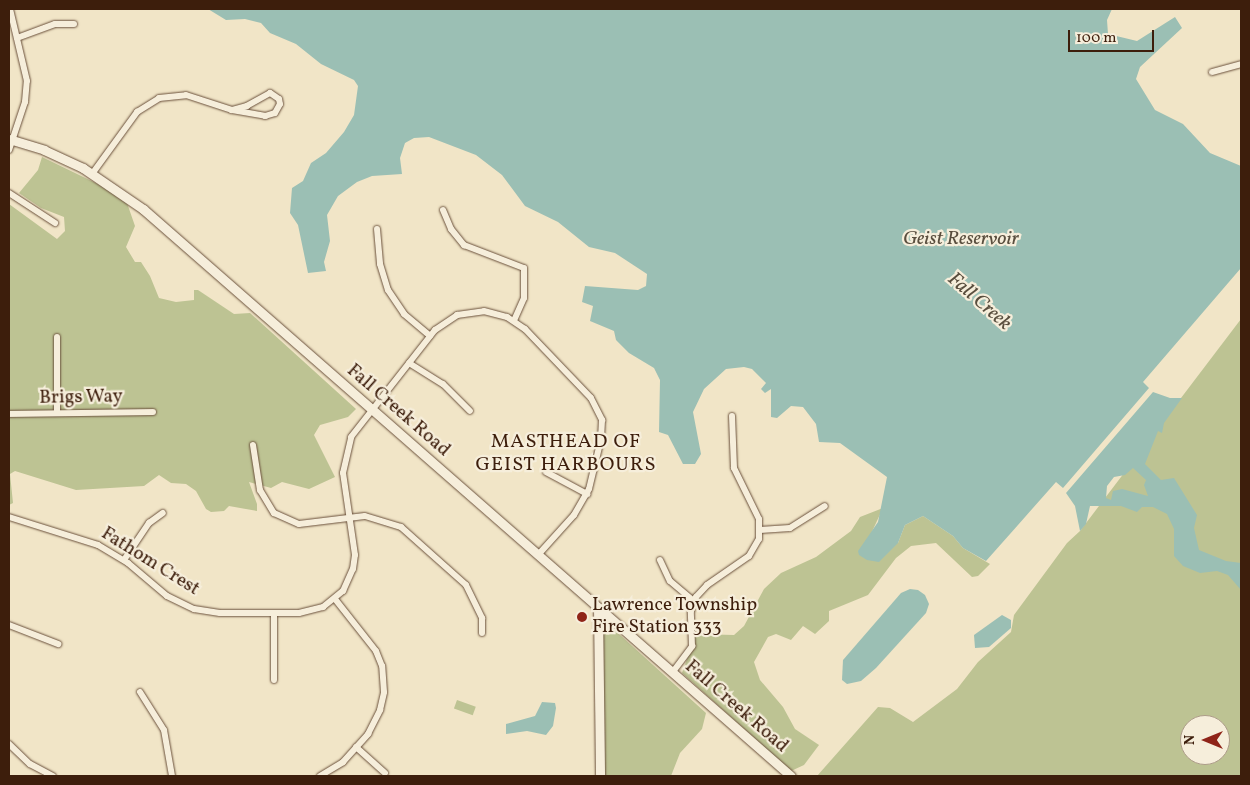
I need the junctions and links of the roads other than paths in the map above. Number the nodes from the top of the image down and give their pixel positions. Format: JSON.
{"nodes":[{"id":1,"x":10,"y":9,"type":"edge"},
{"id":2,"x":74,"y":24,"type":"dead end"},
{"id":3,"x":17,"y":38,"type":"junction"},
{"id":4,"x":1241,"y":64,"type":"edge"},
{"id":5,"x":1212,"y":72,"type":"dead end"},
{"id":6,"x":232,"y":110,"type":"junction"},
{"id":7,"x":11,"y":140,"type":"edge"},
{"id":8,"x":9,"y":150,"type":"edge"},
{"id":9,"x":92,"y":174,"type":"junction"},
{"id":10,"x":9,"y":193,"type":"edge"},
{"id":11,"x":443,"y":210,"type":"dead end"},
{"id":12,"x":55,"y":223,"type":"dead end"},
{"id":13,"x":377,"y":228,"type":"dead end"},
{"id":14,"x":514,"y":320,"type":"junction"},
{"id":15,"x":430,"y":336,"type":"junction"},
{"id":16,"x":57,"y":337,"type":"dead end"},
{"id":17,"x":408,"y":363,"type":"junction"},
{"id":18,"x":372,"y":409,"type":"junction"},
{"id":19,"x":470,"y":411,"type":"dead end"},
{"id":20,"x":153,"y":412,"type":"dead end"},
{"id":21,"x":58,"y":413,"type":"junction"},
{"id":22,"x":9,"y":414,"type":"edge"},
{"id":23,"x":732,"y":416,"type":"dead end"},
{"id":24,"x":254,"y":445,"type":"dead end"},
{"id":25,"x":546,"y":472,"type":"dead end"},
{"id":26,"x":587,"y":494,"type":"junction"},
{"id":27,"x":825,"y":506,"type":"dead end"},
{"id":28,"x":163,"y":513,"type":"dead end"},
{"id":29,"x":9,"y":516,"type":"edge"},
{"id":30,"x":349,"y":517,"type":"junction"},
{"id":31,"x":760,"y":530,"type":"junction"},
{"id":32,"x":538,"y":555,"type":"junction"},
{"id":33,"x":124,"y":560,"type":"junction"},
{"id":34,"x":660,"y":560,"type":"dead end"},
{"id":35,"x":335,"y":599,"type":"junction"},
{"id":36,"x":694,"y":601,"type":"junction"},
{"id":37,"x":598,"y":608,"type":"junction"},
{"id":38,"x":274,"y":613,"type":"junction"},
{"id":39,"x":9,"y":625,"type":"edge"},
{"id":40,"x":482,"y":633,"type":"dead end"},
{"id":41,"x":58,"y":644,"type":"dead end"},
{"id":42,"x":672,"y":673,"type":"junction"},
{"id":43,"x":274,"y":680,"type":"dead end"},
{"id":44,"x":140,"y":692,"type":"dead end"},
{"id":45,"x":9,"y":744,"type":"edge"},
{"id":46,"x":356,"y":747,"type":"junction"},
{"id":47,"x":385,"y":773,"type":"dead end"},
{"id":48,"x":53,"y":776,"type":"edge"},
{"id":49,"x":172,"y":776,"type":"edge"},
{"id":50,"x":320,"y":776,"type":"edge"},
{"id":51,"x":600,"y":776,"type":"edge"},
{"id":52,"x":791,"y":776,"type":"edge"}],
"edges":[{"from":1,"to":3,"type":"street"},
{"from":2,"to":3,"type":"street"},
{"from":3,"to":7,"type":"street"},
{"from":4,"to":5,"type":"street"},
{"from":6,"to":6,"type":"street"},
{"from":6,"to":9,"type":"street"},
{"from":7,"to":8,"type":"street"},
{"from":7,"to":9,"type":"main road","name":"Fall Creek Road"},
{"from":9,"to":18,"type":"main road","name":"Fall Creek Road"},
{"from":10,"to":12,"type":"street"},
{"from":11,"to":14,"type":"street"},
{"from":13,"to":15,"type":"street"},
{"from":14,"to":15,"type":"street"},
{"from":14,"to":26,"type":"street"},
{"from":15,"to":17,"type":"street"},
{"from":16,"to":21,"type":"street"},
{"from":17,"to":18,"type":"street"},
{"from":17,"to":19,"type":"street"},
{"from":18,"to":30,"type":"street"},
{"from":18,"to":32,"type":"main road","name":"Fall Creek Road"},
{"from":20,"to":21,"type":"street","name":"Brigs Way"},
{"from":21,"to":22,"type":"street","name":"Brigs Way"},
{"from":23,"to":31,"type":"street"},
{"from":24,"to":30,"type":"street"},
{"from":25,"to":26,"type":"street"},
{"from":26,"to":32,"type":"street"},
{"from":27,"to":31,"type":"street"},
{"from":28,"to":33,"type":"street"},
{"from":29,"to":33,"type":"street","name":"Fathom Crest"},
{"from":30,"to":35,"type":"street"},
{"from":30,"to":40,"type":"street"},
{"from":31,"to":36,"type":"street"},
{"from":32,"to":37,"type":"main road","name":"Fall Creek Road"},
{"from":33,"to":38,"type":"street","name":"Fathom Crest"},
{"from":34,"to":36,"type":"street"},
{"from":35,"to":38,"type":"street","name":"Fathom Crest"},
{"from":35,"to":46,"type":"street"},
{"from":36,"to":42,"type":"street"},
{"from":37,"to":42,"type":"main road","name":"Fall Creek Road"},
{"from":37,"to":51,"type":"main road"},
{"from":38,"to":43,"type":"street"},
{"from":39,"to":41,"type":"street"},
{"from":42,"to":52,"type":"main road","name":"Fall Creek Road"},
{"from":44,"to":49,"type":"street"},
{"from":45,"to":48,"type":"street"},
{"from":46,"to":47,"type":"street"},
{"from":46,"to":50,"type":"street"}]}
